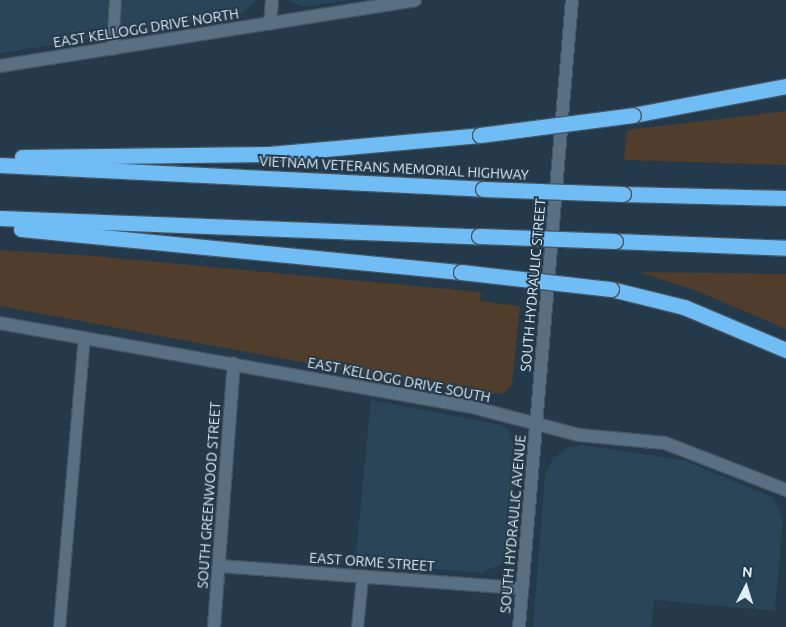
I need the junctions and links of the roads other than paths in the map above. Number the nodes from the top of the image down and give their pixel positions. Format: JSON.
{"nodes":[{"id":1,"x":115,"y":0,"type":"edge"},
{"id":2,"x":272,"y":0,"type":"edge"},
{"id":3,"x":415,"y":0,"type":"edge"},
{"id":4,"x":572,"y":0,"type":"edge"},
{"id":5,"x":270,"y":24,"type":"junction"},
{"id":6,"x":112,"y":48,"type":"junction"},
{"id":7,"x":0,"y":66,"type":"edge"},
{"id":8,"x":786,"y":86,"type":"edge"},
{"id":9,"x":0,"y":157,"type":"edge"},
{"id":10,"x":0,"y":165,"type":"edge"},
{"id":11,"x":786,"y":198,"type":"edge"},
{"id":12,"x":0,"y":218,"type":"edge"},
{"id":13,"x":0,"y":227,"type":"edge"},
{"id":14,"x":786,"y":248,"type":"edge"},
{"id":15,"x":0,"y":323,"type":"edge"},
{"id":16,"x":84,"y":338,"type":"junction"},
{"id":17,"x":786,"y":350,"type":"edge"},
{"id":18,"x":234,"y":364,"type":"junction"},
{"id":19,"x":536,"y":424,"type":"junction"},
{"id":20,"x":786,"y":490,"type":"edge"},
{"id":21,"x":219,"y":566,"type":"junction"},
{"id":22,"x":362,"y":576,"type":"junction"},
{"id":23,"x":522,"y":588,"type":"junction"},
{"id":24,"x":59,"y":627,"type":"edge"},
{"id":25,"x":214,"y":627,"type":"edge"},
{"id":26,"x":357,"y":627,"type":"edge"},
{"id":27,"x":519,"y":627,"type":"edge"}],
"edges":[{"from":1,"to":6,"type":"lane"},
{"from":2,"to":5,"type":"street"},
{"from":3,"to":5,"type":"street","name":"EAST KELLOGG DRIVE NORTH"},
{"from":4,"to":19,"type":"street","name":"SOUTH HYDRAULIC STREET"},
{"from":5,"to":6,"type":"street","name":"EAST KELLOGG DRIVE NORTH"},
{"from":6,"to":7,"type":"street","name":"EAST KELLOGG DRIVE NORTH"},
{"from":8,"to":9,"type":"highway","bridge":true},
{"from":10,"to":11,"type":"highway","name":"VIETNAM VETERANS MEMORIAL HIGHWAY","bridge":true},
{"from":12,"to":14,"type":"highway","bridge":true},
{"from":13,"to":17,"type":"highway","bridge":true},
{"from":15,"to":16,"type":"street","name":"EAST KELLOGG DRIVE SOUTH"},
{"from":16,"to":18,"type":"street","name":"EAST KELLOGG DRIVE SOUTH"},
{"from":16,"to":24,"type":"lane"},
{"from":18,"to":19,"type":"street","name":"EAST KELLOGG DRIVE SOUTH"},
{"from":18,"to":21,"type":"street","name":"SOUTH GREENWOOD STREET"},
{"from":19,"to":20,"type":"street","name":"EAST KELLOGG DRIVE SOUTH"},
{"from":19,"to":23,"type":"street","name":"SOUTH HYDRAULIC AVENUE"},
{"from":21,"to":22,"type":"street","name":"EAST ORME STREET"},
{"from":21,"to":25,"type":"street","name":"SOUTH GREENWOOD STREET"},
{"from":22,"to":23,"type":"street","name":"EAST ORME STREET"},
{"from":22,"to":26,"type":"lane"},
{"from":23,"to":27,"type":"street","name":"SOUTH HYDRAULIC AVENUE"}]}
